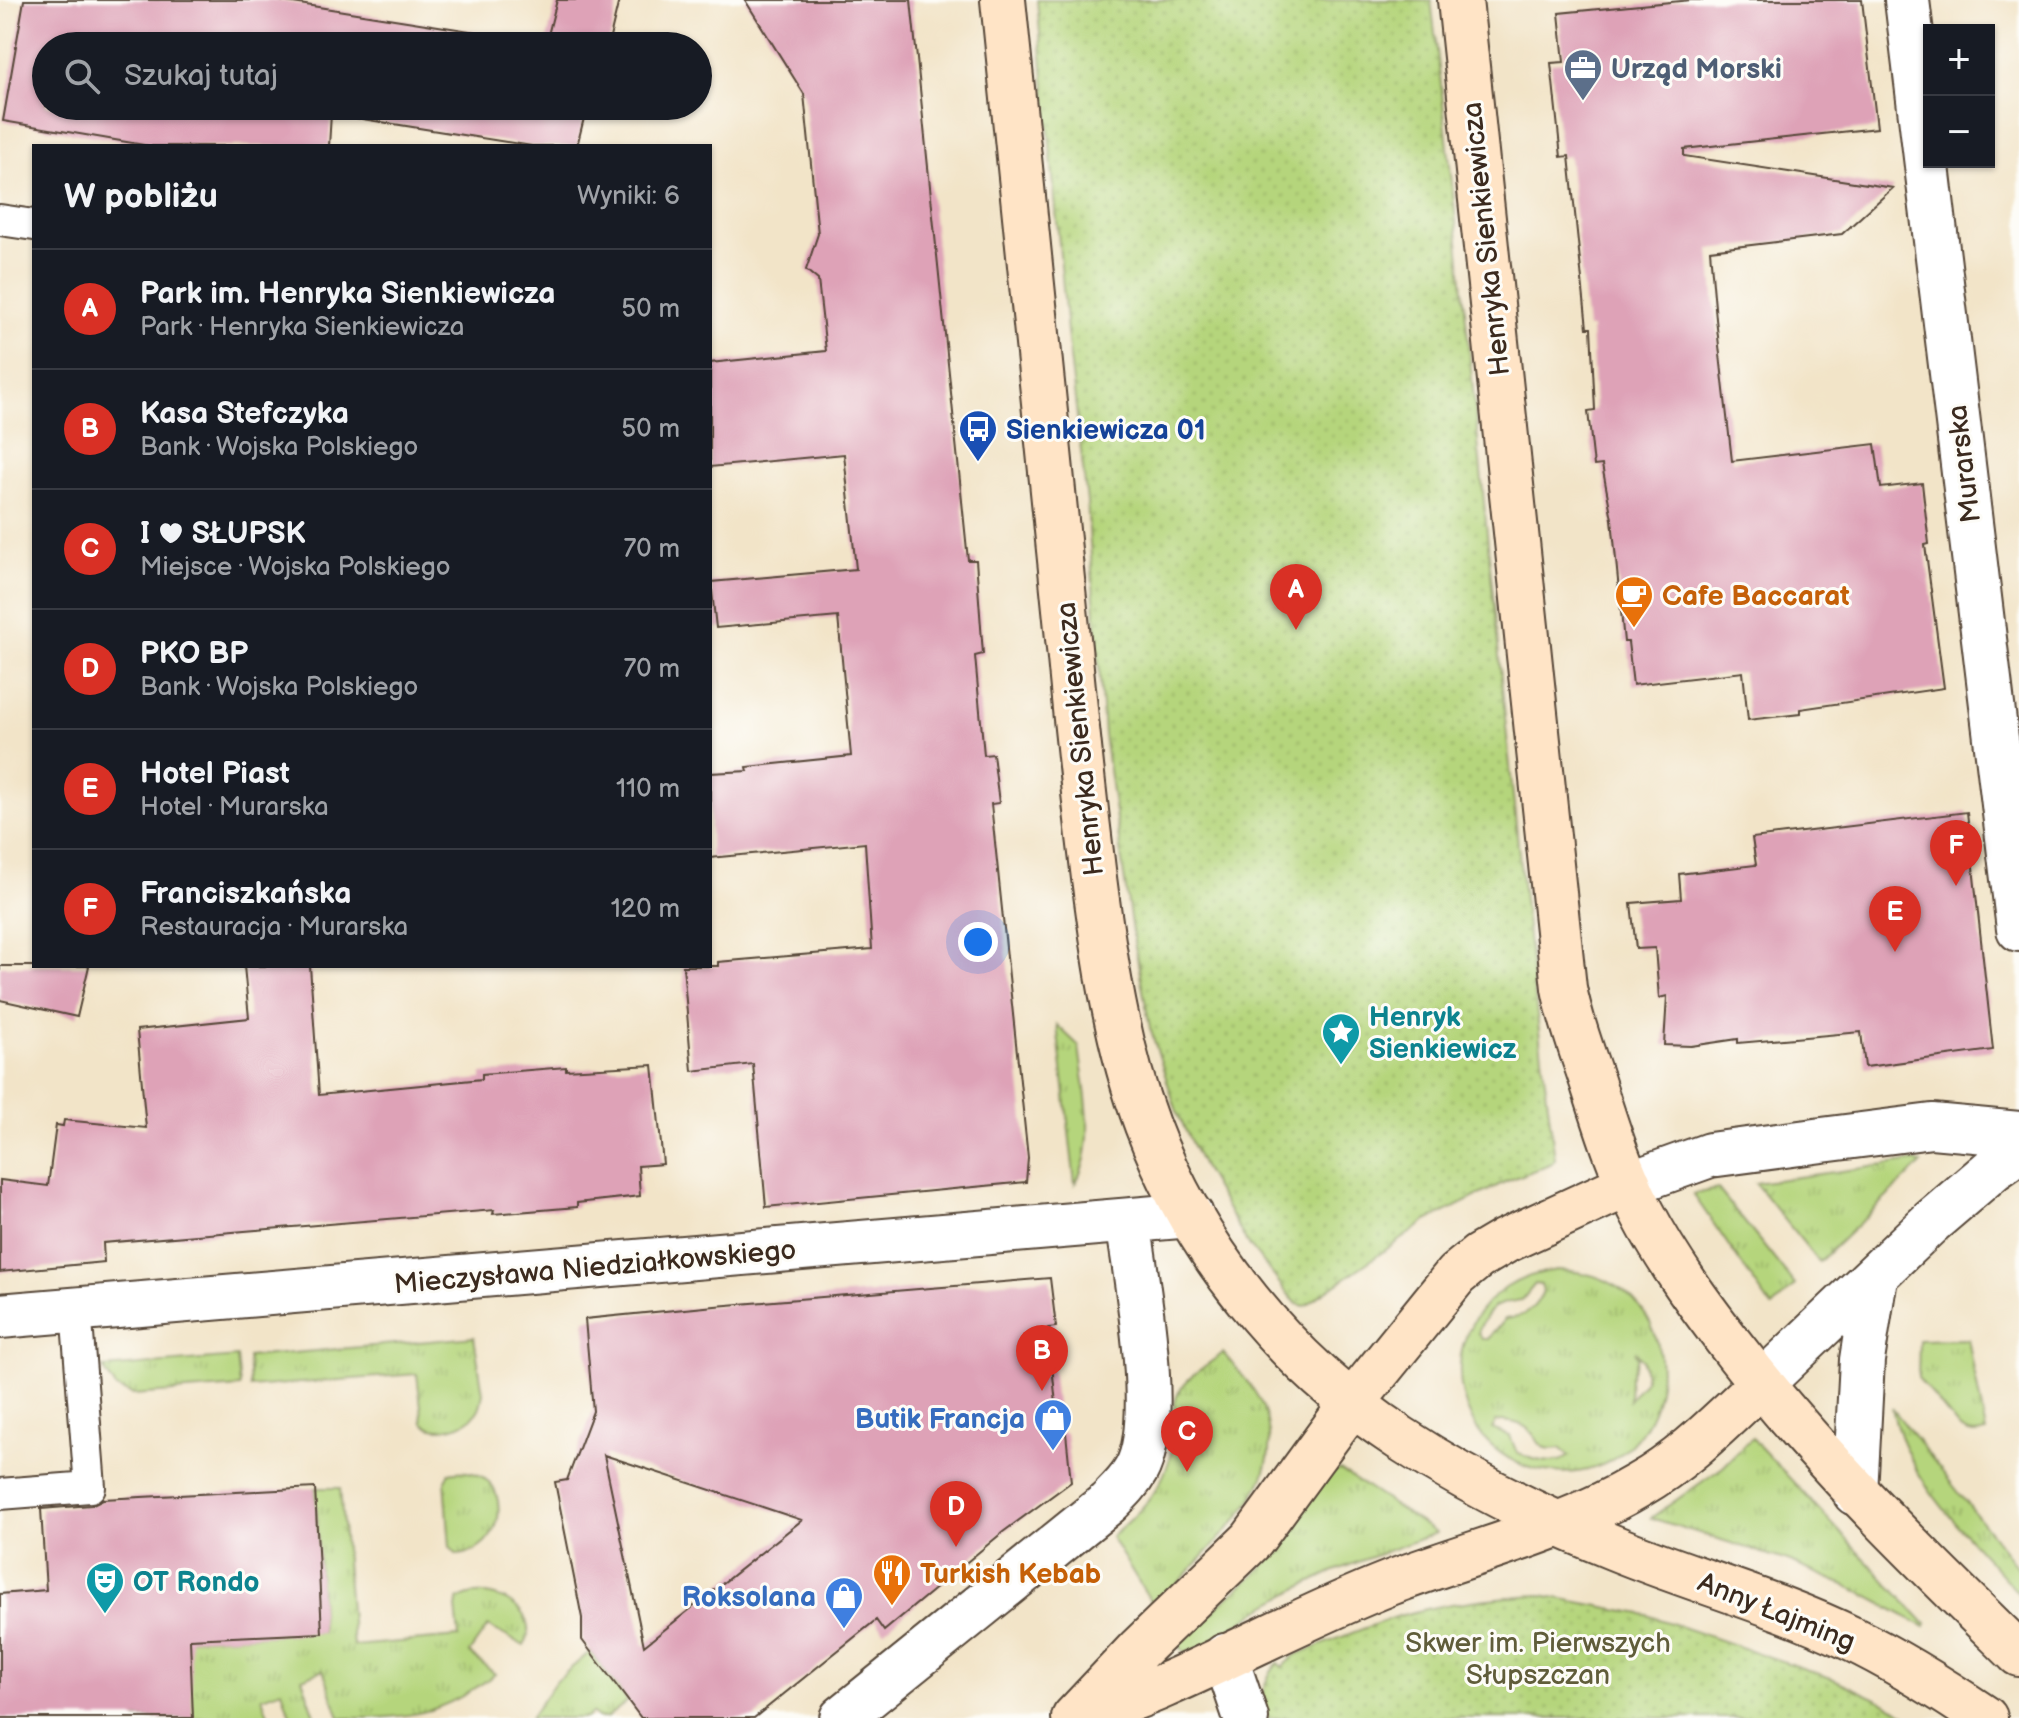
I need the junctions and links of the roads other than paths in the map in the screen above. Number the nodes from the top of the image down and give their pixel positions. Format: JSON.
{"nodes":[{"id":1,"x":1003,"y":0,"type":"edge"},
{"id":2,"x":1460,"y":0,"type":"edge"},
{"id":3,"x":1907,"y":0,"type":"edge"},
{"id":4,"x":0,"y":220,"type":"edge"},
{"id":5,"x":32,"y":225,"type":"edge"},
{"id":6,"x":2019,"y":929,"type":"edge"},
{"id":7,"x":2019,"y":1134,"type":"edge"},
{"id":8,"x":2019,"y":1151,"type":"edge"},
{"id":9,"x":1629,"y":1184,"type":"junction"},
{"id":10,"x":1191,"y":1215,"type":"junction"},
{"id":11,"x":1128,"y":1221,"type":"junction"},
{"id":12,"x":1875,"y":1277,"type":"junction"},
{"id":13,"x":76,"y":1309,"type":"junction"},
{"id":14,"x":0,"y":1316,"type":"edge"},
{"id":15,"x":1761,"y":1384,"type":"junction"},
{"id":16,"x":1353,"y":1402,"type":"junction"},
{"id":17,"x":1855,"y":1493,"type":"junction"},
{"id":18,"x":0,"y":1494,"type":"edge"},
{"id":19,"x":1560,"y":1523,"type":"junction"},
{"id":20,"x":2019,"y":1654,"type":"edge"},
{"id":21,"x":1225,"y":1656,"type":"junction"},
{"id":22,"x":842,"y":1718,"type":"edge"},
{"id":23,"x":1075,"y":1718,"type":"edge"},
{"id":24,"x":1246,"y":1718,"type":"edge"},
{"id":25,"x":1985,"y":1718,"type":"edge"}],
"edges":[{"from":1,"to":10,"type":"main road","name":"Henryka Sienkiewicza"},
{"from":2,"to":9,"type":"main road","name":"Henryka Sienkiewicza"},
{"from":3,"to":6,"type":"street","name":"Murarska"},
{"from":4,"to":5,"type":"lane"},
{"from":7,"to":9,"type":"street"},
{"from":8,"to":12,"type":"street"},
{"from":9,"to":15,"type":"main road","name":"Henryka Sienkiewicza"},
{"from":9,"to":16,"type":"main road"},
{"from":10,"to":11,"type":"street","name":"Mieczysława Niedziałkowskiego"},
{"from":10,"to":16,"type":"main road","name":"Henryka Sienkiewicza"},
{"from":11,"to":13,"type":"street","name":"Mieczysława Niedziałkowskiego"},
{"from":11,"to":22,"type":"street"},
{"from":12,"to":15,"type":"street"},
{"from":12,"to":17,"type":"street"},
{"from":13,"to":14,"type":"street","name":"Mieczysława Niedziałkowskiego"},
{"from":13,"to":18,"type":"lane"},
{"from":15,"to":17,"type":"main road"},
{"from":15,"to":19,"type":"main road"},
{"from":16,"to":19,"type":"main road","name":"Anny Łajming"},
{"from":16,"to":23,"type":"main road"},
{"from":17,"to":20,"type":"main road"},
{"from":19,"to":21,"type":"main road"},
{"from":19,"to":25,"type":"main road","name":"Anny Łajming"},
{"from":21,"to":23,"type":"main road"},
{"from":21,"to":24,"type":"street"}]}
